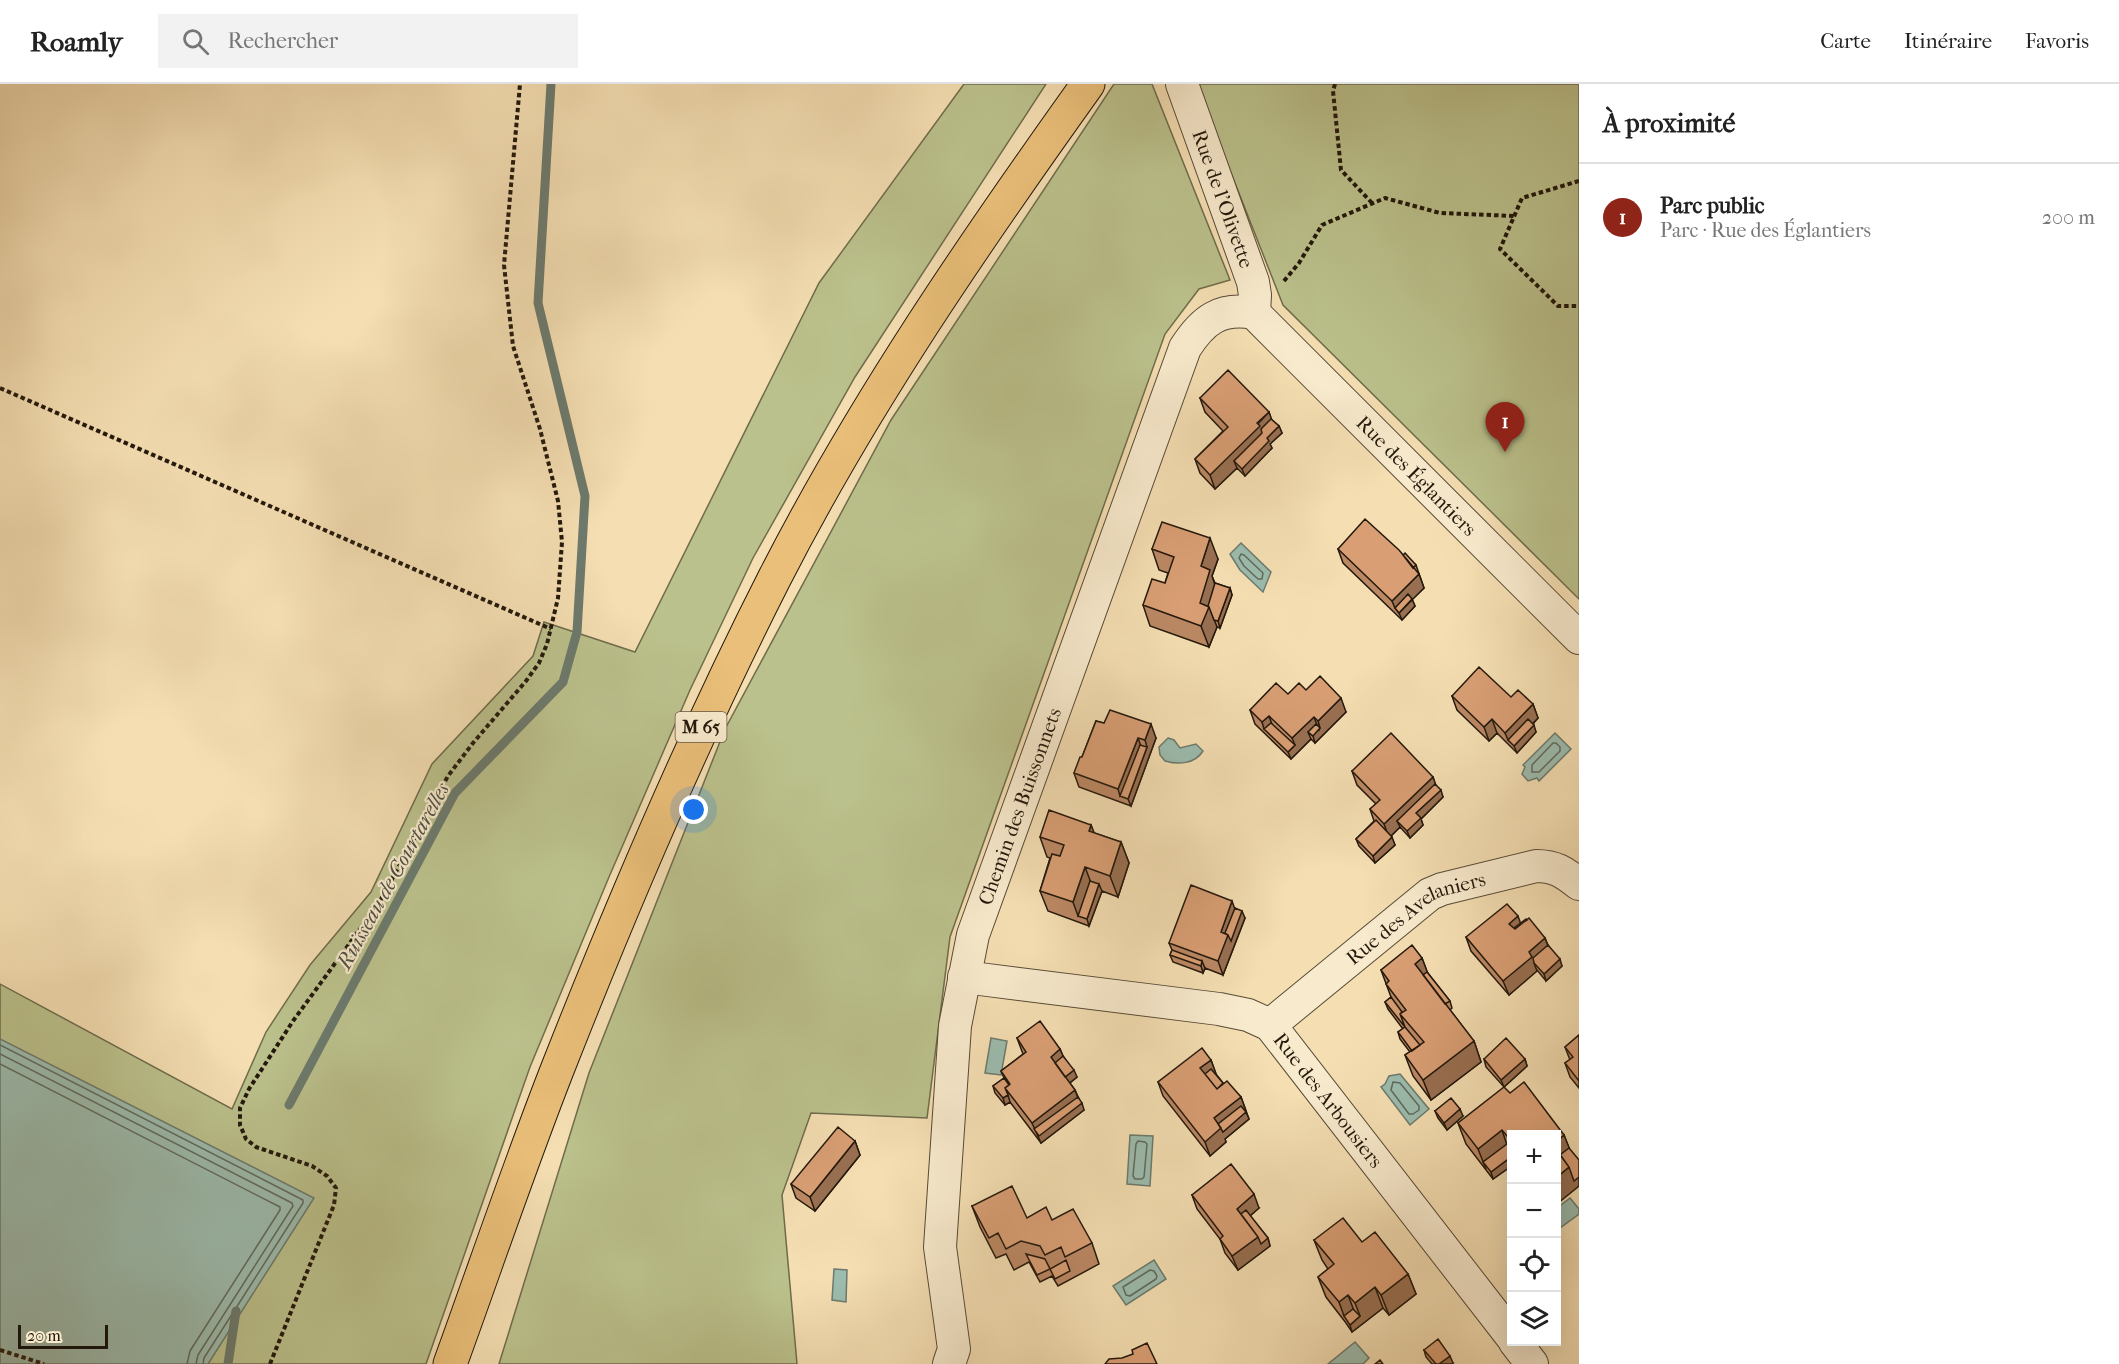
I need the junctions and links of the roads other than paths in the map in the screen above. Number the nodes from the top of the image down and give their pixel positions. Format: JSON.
{"nodes":[{"id":1,"x":1088,"y":84,"type":"edge"},
{"id":2,"x":1182,"y":84,"type":"edge"},
{"id":3,"x":1254,"y":304,"type":"junction"},
{"id":4,"x":1579,"y":638,"type":"edge"},
{"id":5,"x":1579,"y":884,"type":"edge"},
{"id":6,"x":964,"y":977,"type":"junction"},
{"id":7,"x":1270,"y":1025,"type":"junction"},
{"id":8,"x":1516,"y":1351,"type":"edge"},
{"id":9,"x":954,"y":1359,"type":"edge"},
{"id":10,"x":450,"y":1364,"type":"edge"}],
"edges":[{"from":1,"to":10,"type":"main road","number":"M 65"},
{"from":2,"to":3,"type":"street","name":"Rue de l'Olivette"},
{"from":3,"to":4,"type":"street","name":"Rue des Églantiers"},
{"from":3,"to":6,"type":"street","name":"Chemin des Buissonnets"},
{"from":5,"to":7,"type":"street","name":"Rue des Avelaniers"},
{"from":6,"to":7,"type":"street","name":"Rue des Arbousiers"},
{"from":6,"to":9,"type":"street","name":"Chemin des Buissonnets"},
{"from":7,"to":8,"type":"street","name":"Rue des Arbousiers"}]}
